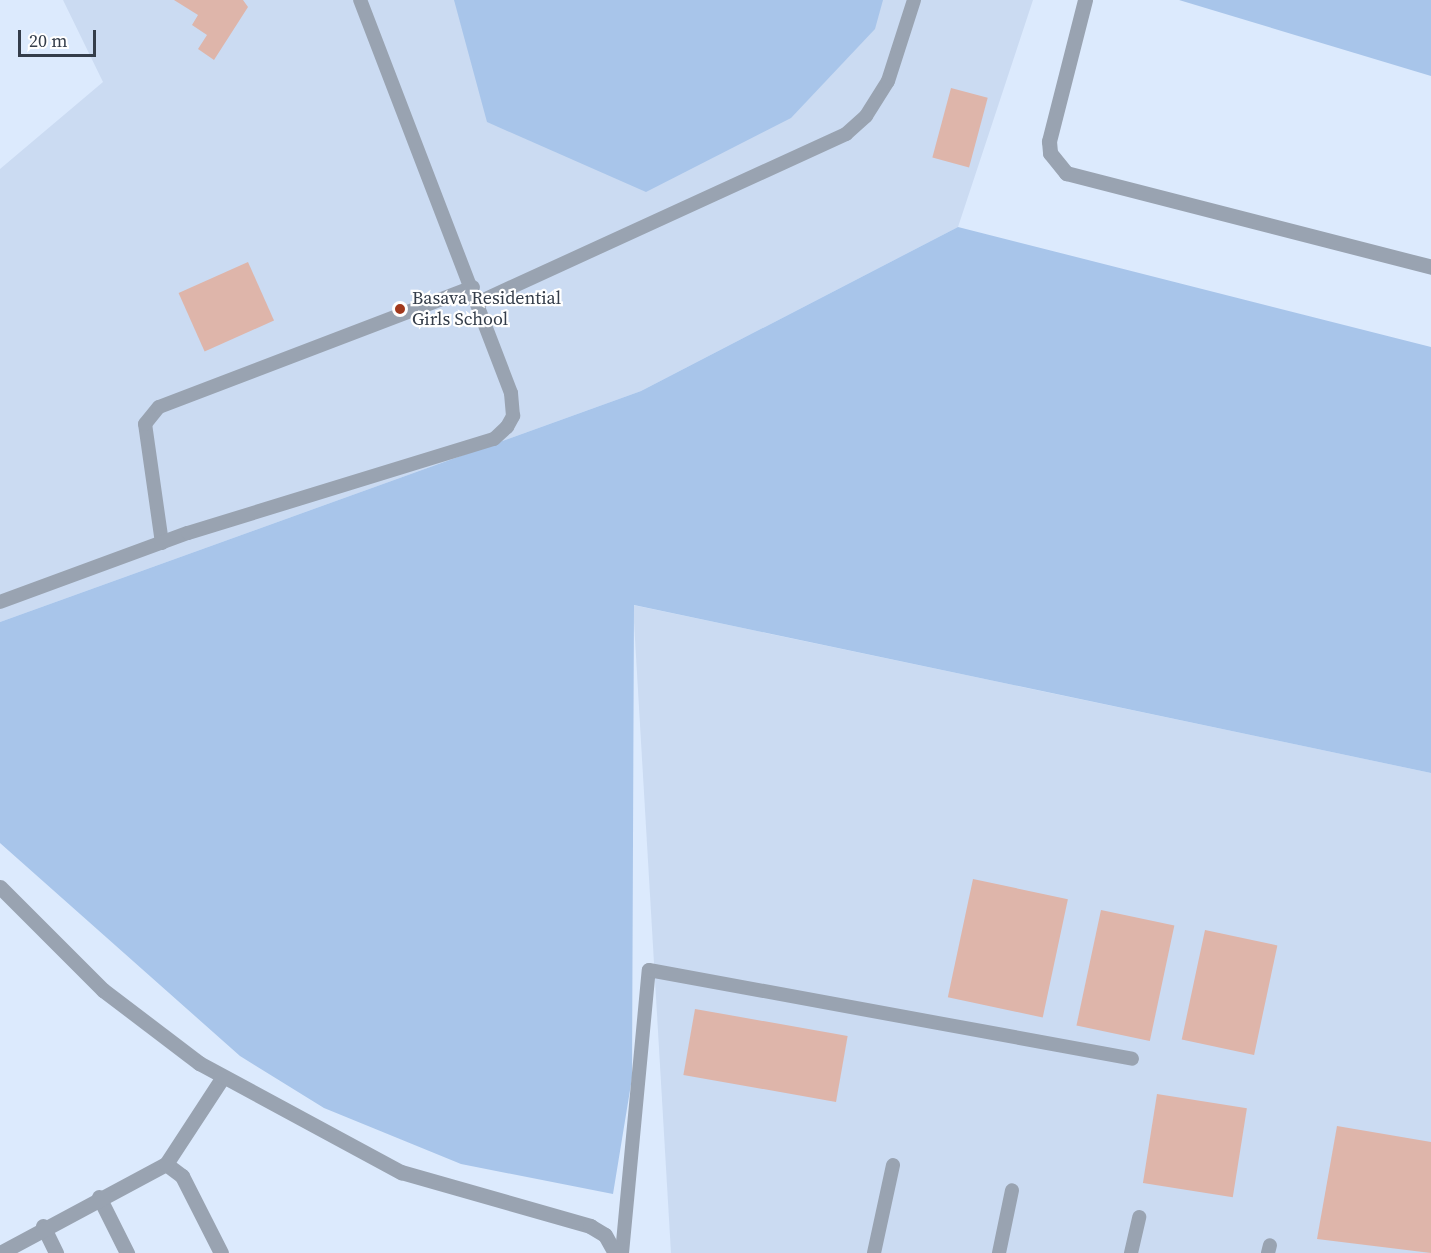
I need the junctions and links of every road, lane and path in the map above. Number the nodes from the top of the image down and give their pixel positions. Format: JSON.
{"nodes":[{"id":1,"x":360,"y":0,"type":"edge"},
{"id":2,"x":914,"y":0,"type":"edge"},
{"id":3,"x":1085,"y":0,"type":"edge"},
{"id":4,"x":1431,"y":267,"type":"edge"},
{"id":5,"x":473,"y":287,"type":"junction"},
{"id":6,"x":479,"y":302,"type":"junction"},
{"id":7,"x":162,"y":543,"type":"junction"},
{"id":8,"x":0,"y":602,"type":"edge"},
{"id":9,"x":0,"y":887,"type":"edge"},
{"id":10,"x":1132,"y":1059,"type":"dead end"},
{"id":11,"x":223,"y":1077,"type":"junction"},
{"id":12,"x":166,"y":1164,"type":"junction"},
{"id":13,"x":893,"y":1165,"type":"dead end"},
{"id":14,"x":1012,"y":1190,"type":"dead end"},
{"id":15,"x":99,"y":1197,"type":"junction"},
{"id":16,"x":1139,"y":1217,"type":"dead end"},
{"id":17,"x":43,"y":1226,"type":"junction"},
{"id":18,"x":0,"y":1253,"type":"edge"},
{"id":19,"x":56,"y":1253,"type":"edge"},
{"id":20,"x":127,"y":1253,"type":"edge"},
{"id":21,"x":221,"y":1253,"type":"edge"},
{"id":22,"x":615,"y":1253,"type":"edge"},
{"id":23,"x":622,"y":1253,"type":"edge"},
{"id":24,"x":874,"y":1253,"type":"edge"},
{"id":25,"x":999,"y":1253,"type":"edge"},
{"id":26,"x":1131,"y":1253,"type":"edge"}],
"edges":[{"from":1,"to":5,"type":"lane"},
{"from":2,"to":6,"type":"lane"},
{"from":3,"to":4,"type":"street"},
{"from":5,"to":6,"type":"lane"},
{"from":5,"to":7,"type":"lane"},
{"from":6,"to":7,"type":"lane"},
{"from":7,"to":8,"type":"lane"},
{"from":9,"to":11,"type":"street"},
{"from":10,"to":23,"type":"lane"},
{"from":11,"to":12,"type":"street"},
{"from":11,"to":22,"type":"street"},
{"from":12,"to":15,"type":"street"},
{"from":12,"to":21,"type":"street"},
{"from":13,"to":24,"type":"lane"},
{"from":14,"to":25,"type":"lane"},
{"from":15,"to":17,"type":"street"},
{"from":15,"to":20,"type":"street"},
{"from":16,"to":26,"type":"lane"},
{"from":17,"to":18,"type":"street"},
{"from":17,"to":19,"type":"street"}]}
